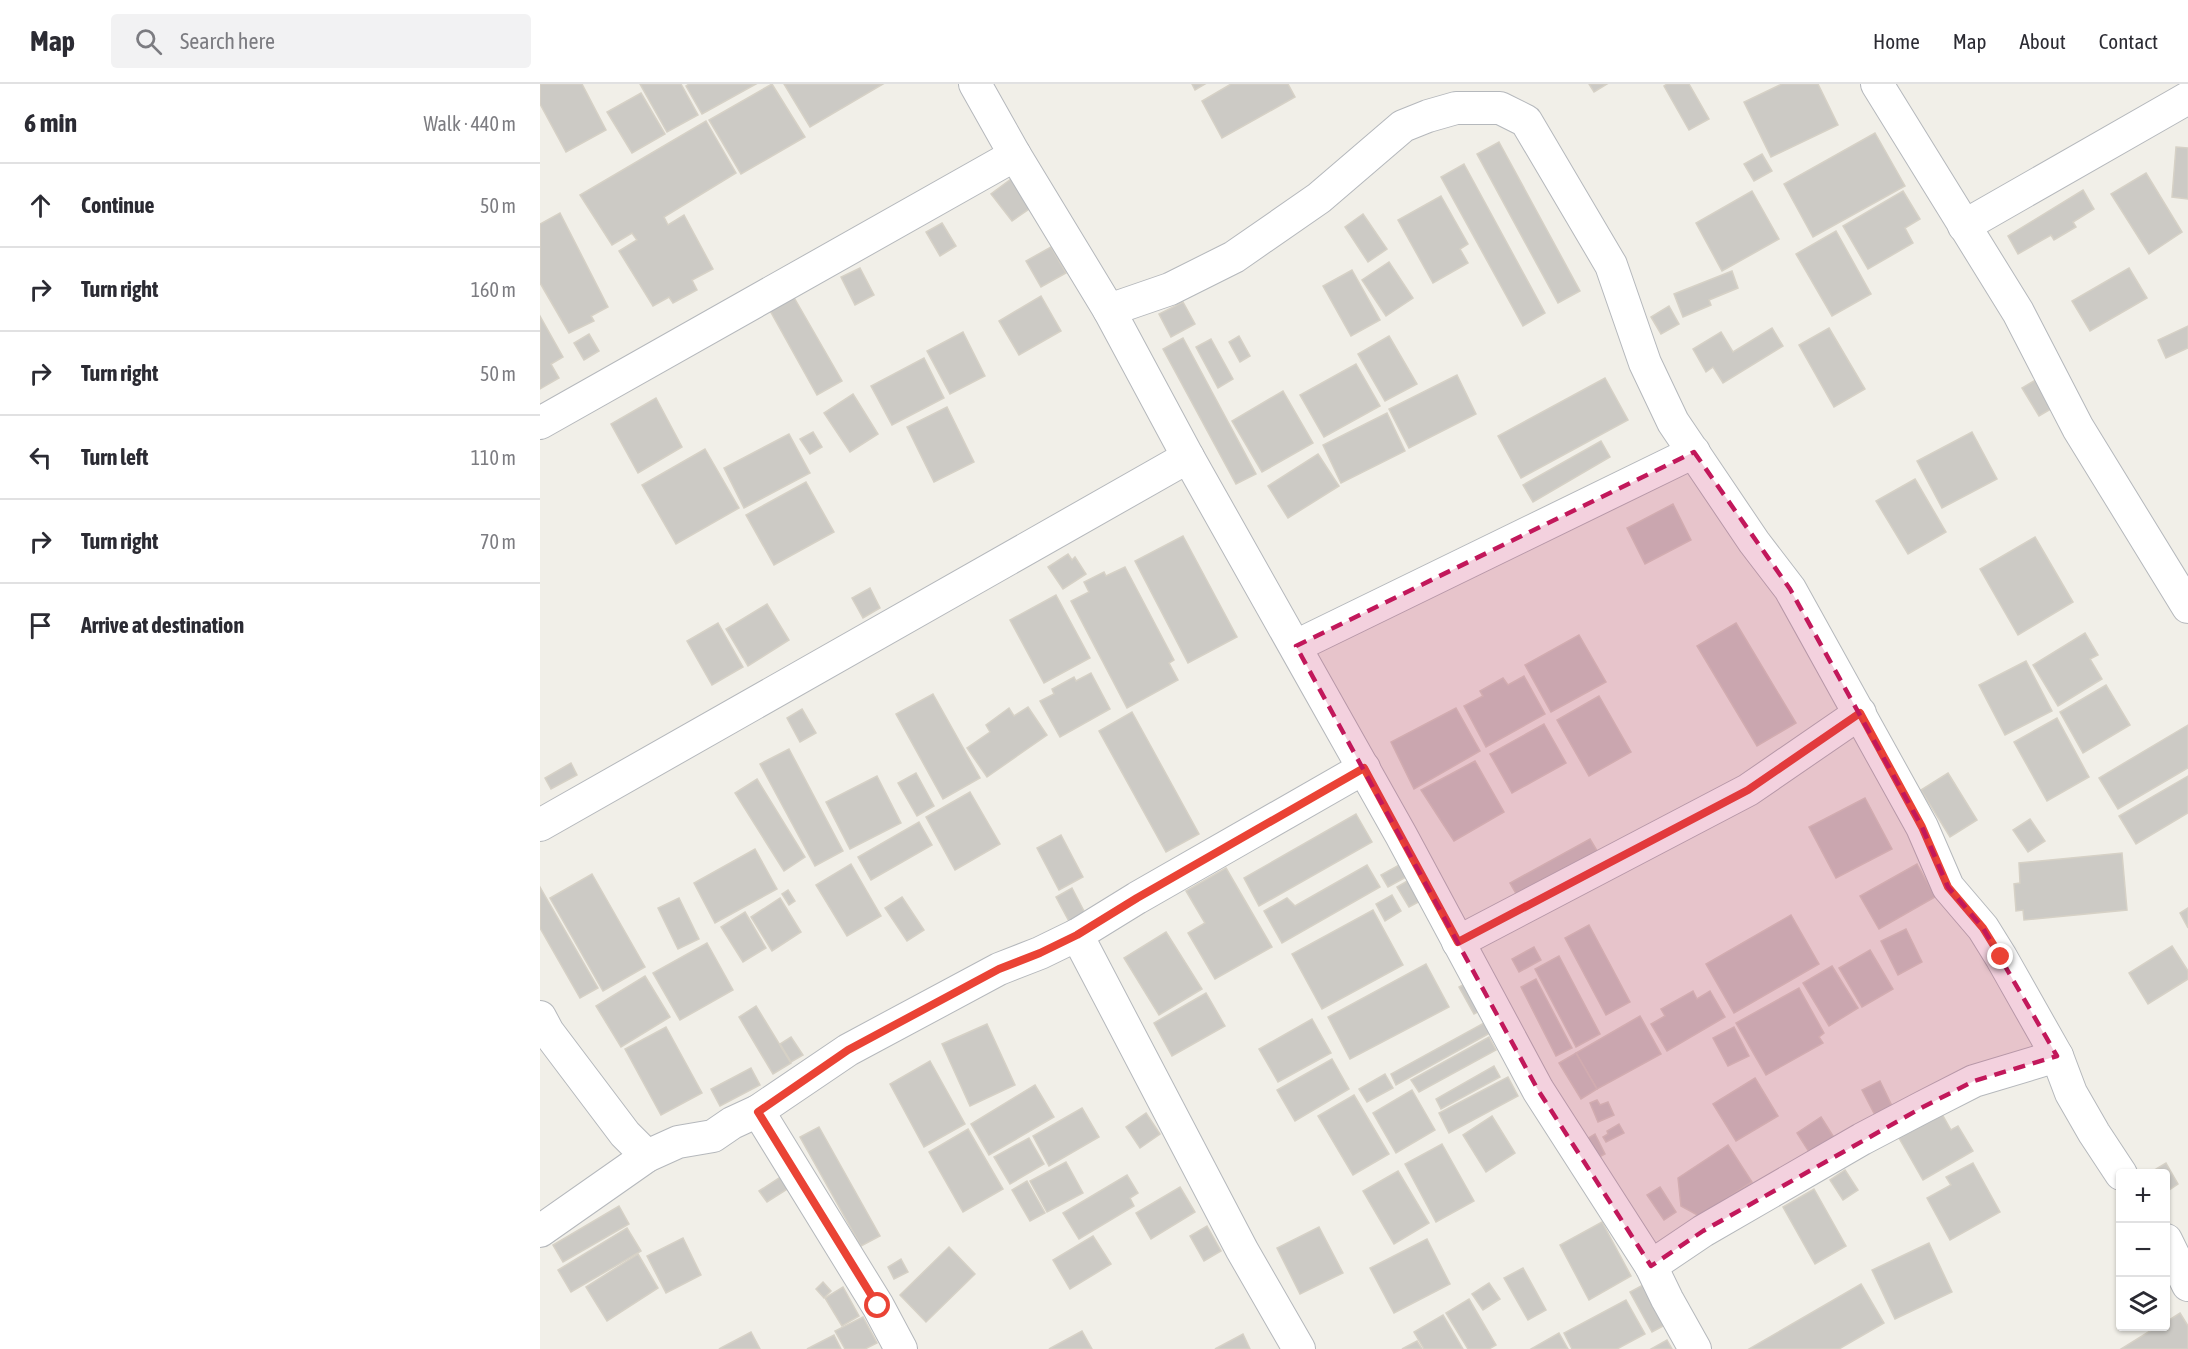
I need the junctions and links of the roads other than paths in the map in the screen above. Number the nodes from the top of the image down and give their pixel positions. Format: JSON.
{"nodes":[{"id":1,"x":975,"y":84,"type":"edge"},
{"id":2,"x":1877,"y":84,"type":"edge"},
{"id":3,"x":2188,"y":98,"type":"edge"},
{"id":4,"x":1015,"y":154,"type":"junction"},
{"id":5,"x":1964,"y":226,"type":"junction"},
{"id":6,"x":1109,"y":310,"type":"junction"},
{"id":7,"x":540,"y":423,"type":"edge"},
{"id":8,"x":1694,"y":452,"type":"junction"},
{"id":9,"x":1188,"y":457,"type":"junction"},
{"id":10,"x":2188,"y":607,"type":"edge"},
{"id":11,"x":1296,"y":646,"type":"junction"},
{"id":12,"x":1860,"y":713,"type":"junction"},
{"id":13,"x":1364,"y":768,"type":"junction"},
{"id":14,"x":540,"y":825,"type":"edge"},
{"id":15,"x":1077,"y":935,"type":"junction"},
{"id":16,"x":1458,"y":942,"type":"junction"},
{"id":17,"x":540,"y":1017,"type":"edge"},
{"id":18,"x":2056,"y":1056,"type":"junction"},
{"id":19,"x":758,"y":1112,"type":"junction"},
{"id":20,"x":647,"y":1156,"type":"junction"},
{"id":21,"x":2118,"y":1169,"type":"edge"},
{"id":22,"x":540,"y":1231,"type":"edge"},
{"id":23,"x":2170,"y":1248,"type":"edge"},
{"id":24,"x":1652,"y":1266,"type":"junction"},
{"id":25,"x":2188,"y":1285,"type":"edge"},
{"id":26,"x":901,"y":1349,"type":"edge"},
{"id":27,"x":1299,"y":1349,"type":"edge"},
{"id":28,"x":1695,"y":1349,"type":"edge"}],
"edges":[{"from":1,"to":4,"type":"street"},
{"from":2,"to":5,"type":"street"},
{"from":3,"to":5,"type":"street"},
{"from":4,"to":6,"type":"street"},
{"from":4,"to":7,"type":"street"},
{"from":5,"to":10,"type":"street"},
{"from":6,"to":8,"type":"street"},
{"from":6,"to":9,"type":"street"},
{"from":8,"to":11,"type":"street"},
{"from":8,"to":12,"type":"street"},
{"from":9,"to":11,"type":"street"},
{"from":9,"to":14,"type":"street"},
{"from":11,"to":13,"type":"street"},
{"from":12,"to":16,"type":"street"},
{"from":12,"to":18,"type":"street"},
{"from":13,"to":15,"type":"street"},
{"from":13,"to":16,"type":"street"},
{"from":15,"to":19,"type":"street"},
{"from":15,"to":27,"type":"street"},
{"from":16,"to":24,"type":"street"},
{"from":17,"to":20,"type":"street"},
{"from":18,"to":21,"type":"street"},
{"from":18,"to":24,"type":"street"},
{"from":19,"to":20,"type":"street"},
{"from":19,"to":26,"type":"street"},
{"from":20,"to":22,"type":"street"},
{"from":23,"to":25,"type":"street"},
{"from":24,"to":28,"type":"street"}]}
